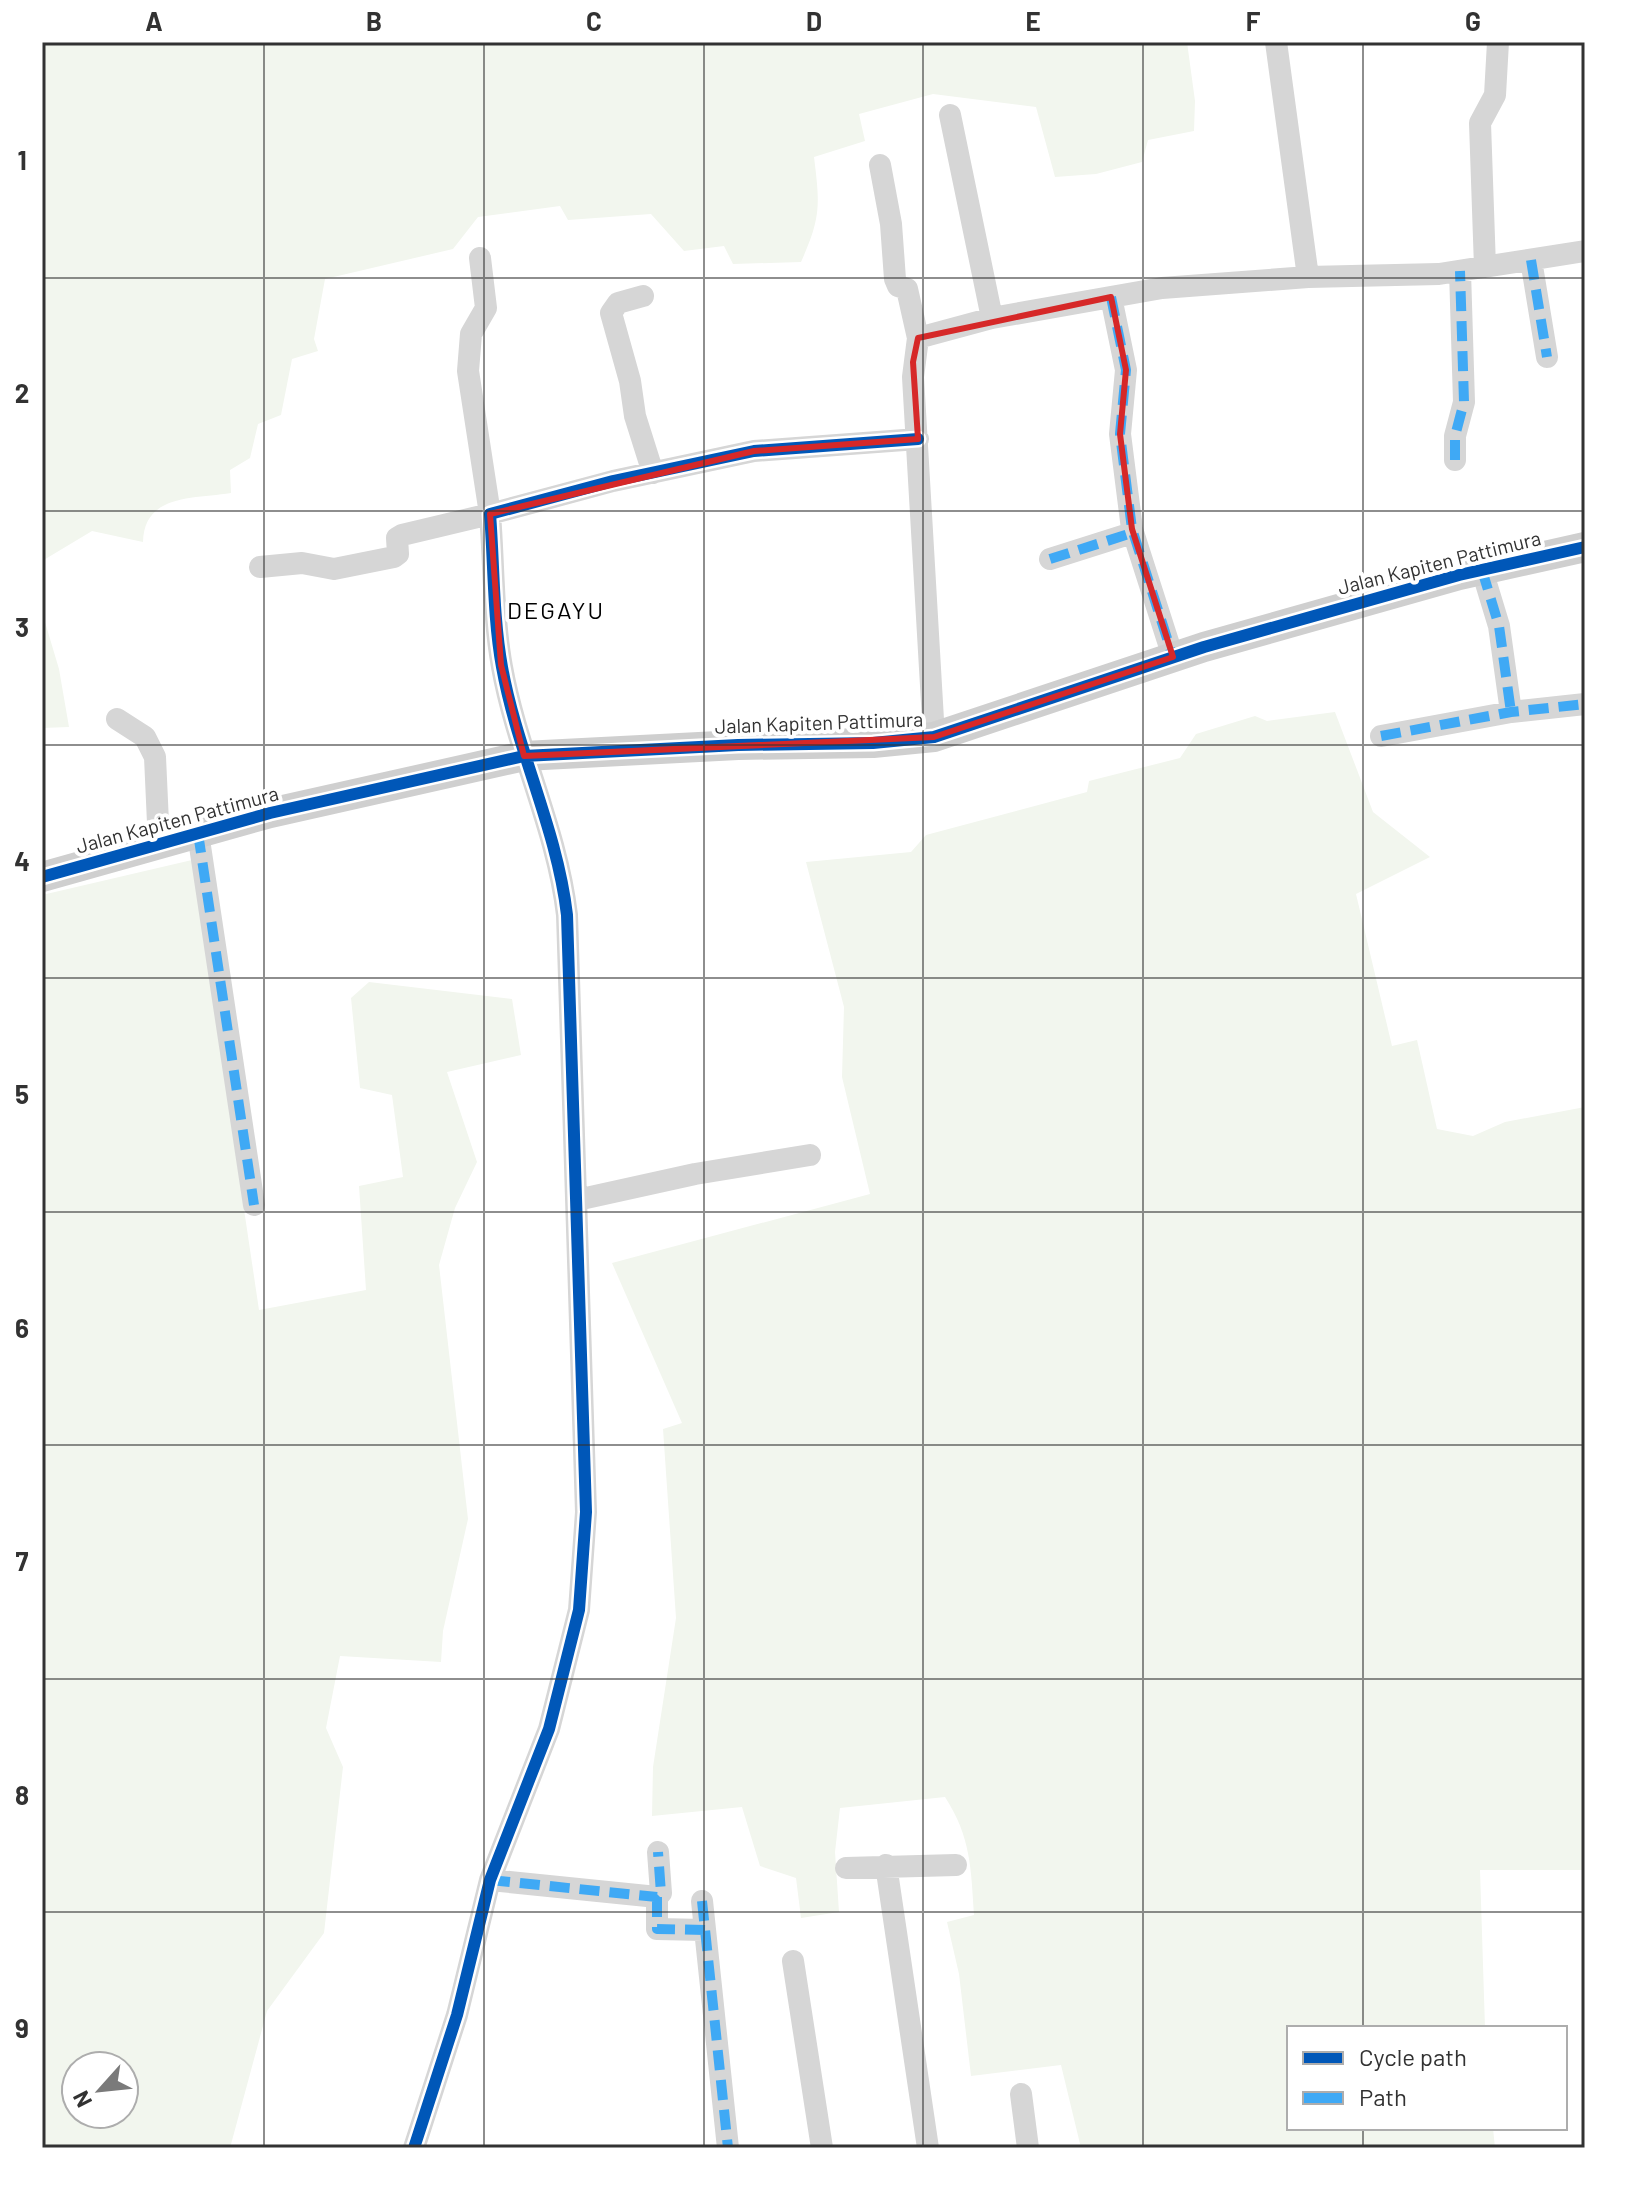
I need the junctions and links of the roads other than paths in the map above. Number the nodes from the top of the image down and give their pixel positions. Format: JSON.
{"nodes":[{"id":1,"x":1276,"y":42,"type":"edge"},
{"id":2,"x":1498,"y":42,"type":"edge"},
{"id":3,"x":950,"y":115,"type":"dead end"},
{"id":4,"x":880,"y":165,"type":"dead end"},
{"id":5,"x":1585,"y":251,"type":"edge"},
{"id":6,"x":480,"y":258,"type":"dead end"},
{"id":7,"x":1531,"y":260,"type":"junction"},
{"id":8,"x":1485,"y":267,"type":"junction"},
{"id":9,"x":1460,"y":271,"type":"junction"},
{"id":10,"x":1308,"y":277,"type":"junction"},
{"id":11,"x":643,"y":296,"type":"dead end"},
{"id":12,"x":1111,"y":297,"type":"junction"},
{"id":13,"x":992,"y":318,"type":"junction"},
{"id":14,"x":918,"y":338,"type":"junction"},
{"id":15,"x":1547,"y":357,"type":"dead end"},
{"id":16,"x":918,"y":439,"type":"junction"},
{"id":17,"x":1455,"y":460,"type":"dead end"},
{"id":18,"x":653,"y":473,"type":"junction"},
{"id":19,"x":490,"y":514,"type":"junction"},
{"id":20,"x":1132,"y":533,"type":"junction"},
{"id":21,"x":1585,"y":547,"type":"edge"},
{"id":22,"x":1050,"y":559,"type":"dead end"},
{"id":23,"x":260,"y":567,"type":"dead end"},
{"id":24,"x":1482,"y":570,"type":"junction"},
{"id":25,"x":1173,"y":657,"type":"junction"},
{"id":26,"x":1585,"y":704,"type":"edge"},
{"id":27,"x":1511,"y":712,"type":"junction"},
{"id":28,"x":117,"y":719,"type":"dead end"},
{"id":29,"x":1381,"y":736,"type":"dead end"},
{"id":30,"x":934,"y":737,"type":"junction"},
{"id":31,"x":524,"y":756,"type":"junction"},
{"id":32,"x":198,"y":833,"type":"junction"},
{"id":33,"x":159,"y":845,"type":"junction"},
{"id":34,"x":42,"y":877,"type":"edge"},
{"id":35,"x":810,"y":1155,"type":"dead end"},
{"id":36,"x":577,"y":1200,"type":"junction"},
{"id":37,"x":254,"y":1205,"type":"dead end"},
{"id":38,"x":658,"y":1852,"type":"dead end"},
{"id":39,"x":886,"y":1865,"type":"junction"},
{"id":40,"x":956,"y":1865,"type":"dead end"},
{"id":41,"x":846,"y":1868,"type":"dead end"},
{"id":42,"x":490,"y":1880,"type":"junction"},
{"id":43,"x":657,"y":1897,"type":"junction"},
{"id":44,"x":702,"y":1901,"type":"dead end"},
{"id":45,"x":705,"y":1930,"type":"junction"},
{"id":46,"x":793,"y":1961,"type":"dead end"},
{"id":47,"x":1021,"y":2094,"type":"dead end"},
{"id":48,"x":414,"y":2148,"type":"edge"},
{"id":49,"x":728,"y":2148,"type":"edge"},
{"id":50,"x":822,"y":2148,"type":"edge"},
{"id":51,"x":928,"y":2148,"type":"edge"},
{"id":52,"x":1028,"y":2148,"type":"edge"}],
"edges":[{"from":1,"to":10,"type":"street"},
{"from":2,"to":8,"type":"street"},
{"from":3,"to":13,"type":"street"},
{"from":4,"to":14,"type":"street"},
{"from":5,"to":7,"type":"street"},
{"from":6,"to":19,"type":"street"},
{"from":7,"to":8,"type":"street"},
{"from":7,"to":15,"type":"street"},
{"from":8,"to":9,"type":"street"},
{"from":9,"to":10,"type":"street"},
{"from":9,"to":17,"type":"street"},
{"from":10,"to":12,"type":"street"},
{"from":11,"to":18,"type":"street"},
{"from":12,"to":13,"type":"street"},
{"from":12,"to":20,"type":"street"},
{"from":13,"to":14,"type":"street"},
{"from":14,"to":16,"type":"street"},
{"from":16,"to":18,"type":"street"},
{"from":16,"to":30,"type":"street"},
{"from":18,"to":19,"type":"street"},
{"from":19,"to":23,"type":"street"},
{"from":19,"to":31,"type":"street"},
{"from":20,"to":22,"type":"street"},
{"from":20,"to":25,"type":"street"},
{"from":21,"to":24,"type":"street","name":"Jalan Kapiten Pattimura"},
{"from":24,"to":25,"type":"street","name":"Jalan Kapiten Pattimura"},
{"from":24,"to":27,"type":"street"},
{"from":25,"to":30,"type":"street","name":"Jalan Kapiten Pattimura"},
{"from":26,"to":27,"type":"street"},
{"from":27,"to":29,"type":"street"},
{"from":28,"to":33,"type":"street"},
{"from":30,"to":31,"type":"street","name":"Jalan Kapiten Pattimura"},
{"from":31,"to":32,"type":"street","name":"Jalan Kapiten Pattimura"},
{"from":31,"to":36,"type":"street"},
{"from":32,"to":33,"type":"street","name":"Jalan Kapiten Pattimura"},
{"from":32,"to":37,"type":"street"},
{"from":33,"to":34,"type":"street","name":"Jalan Kapiten Pattimura"},
{"from":35,"to":36,"type":"street"},
{"from":36,"to":42,"type":"street"},
{"from":38,"to":43,"type":"street"},
{"from":39,"to":40,"type":"street"},
{"from":39,"to":41,"type":"street"},
{"from":39,"to":51,"type":"street"},
{"from":42,"to":43,"type":"street"},
{"from":42,"to":48,"type":"street"},
{"from":43,"to":45,"type":"street"},
{"from":44,"to":45,"type":"street"},
{"from":45,"to":49,"type":"street"},
{"from":46,"to":50,"type":"street"},
{"from":47,"to":52,"type":"street"}]}
